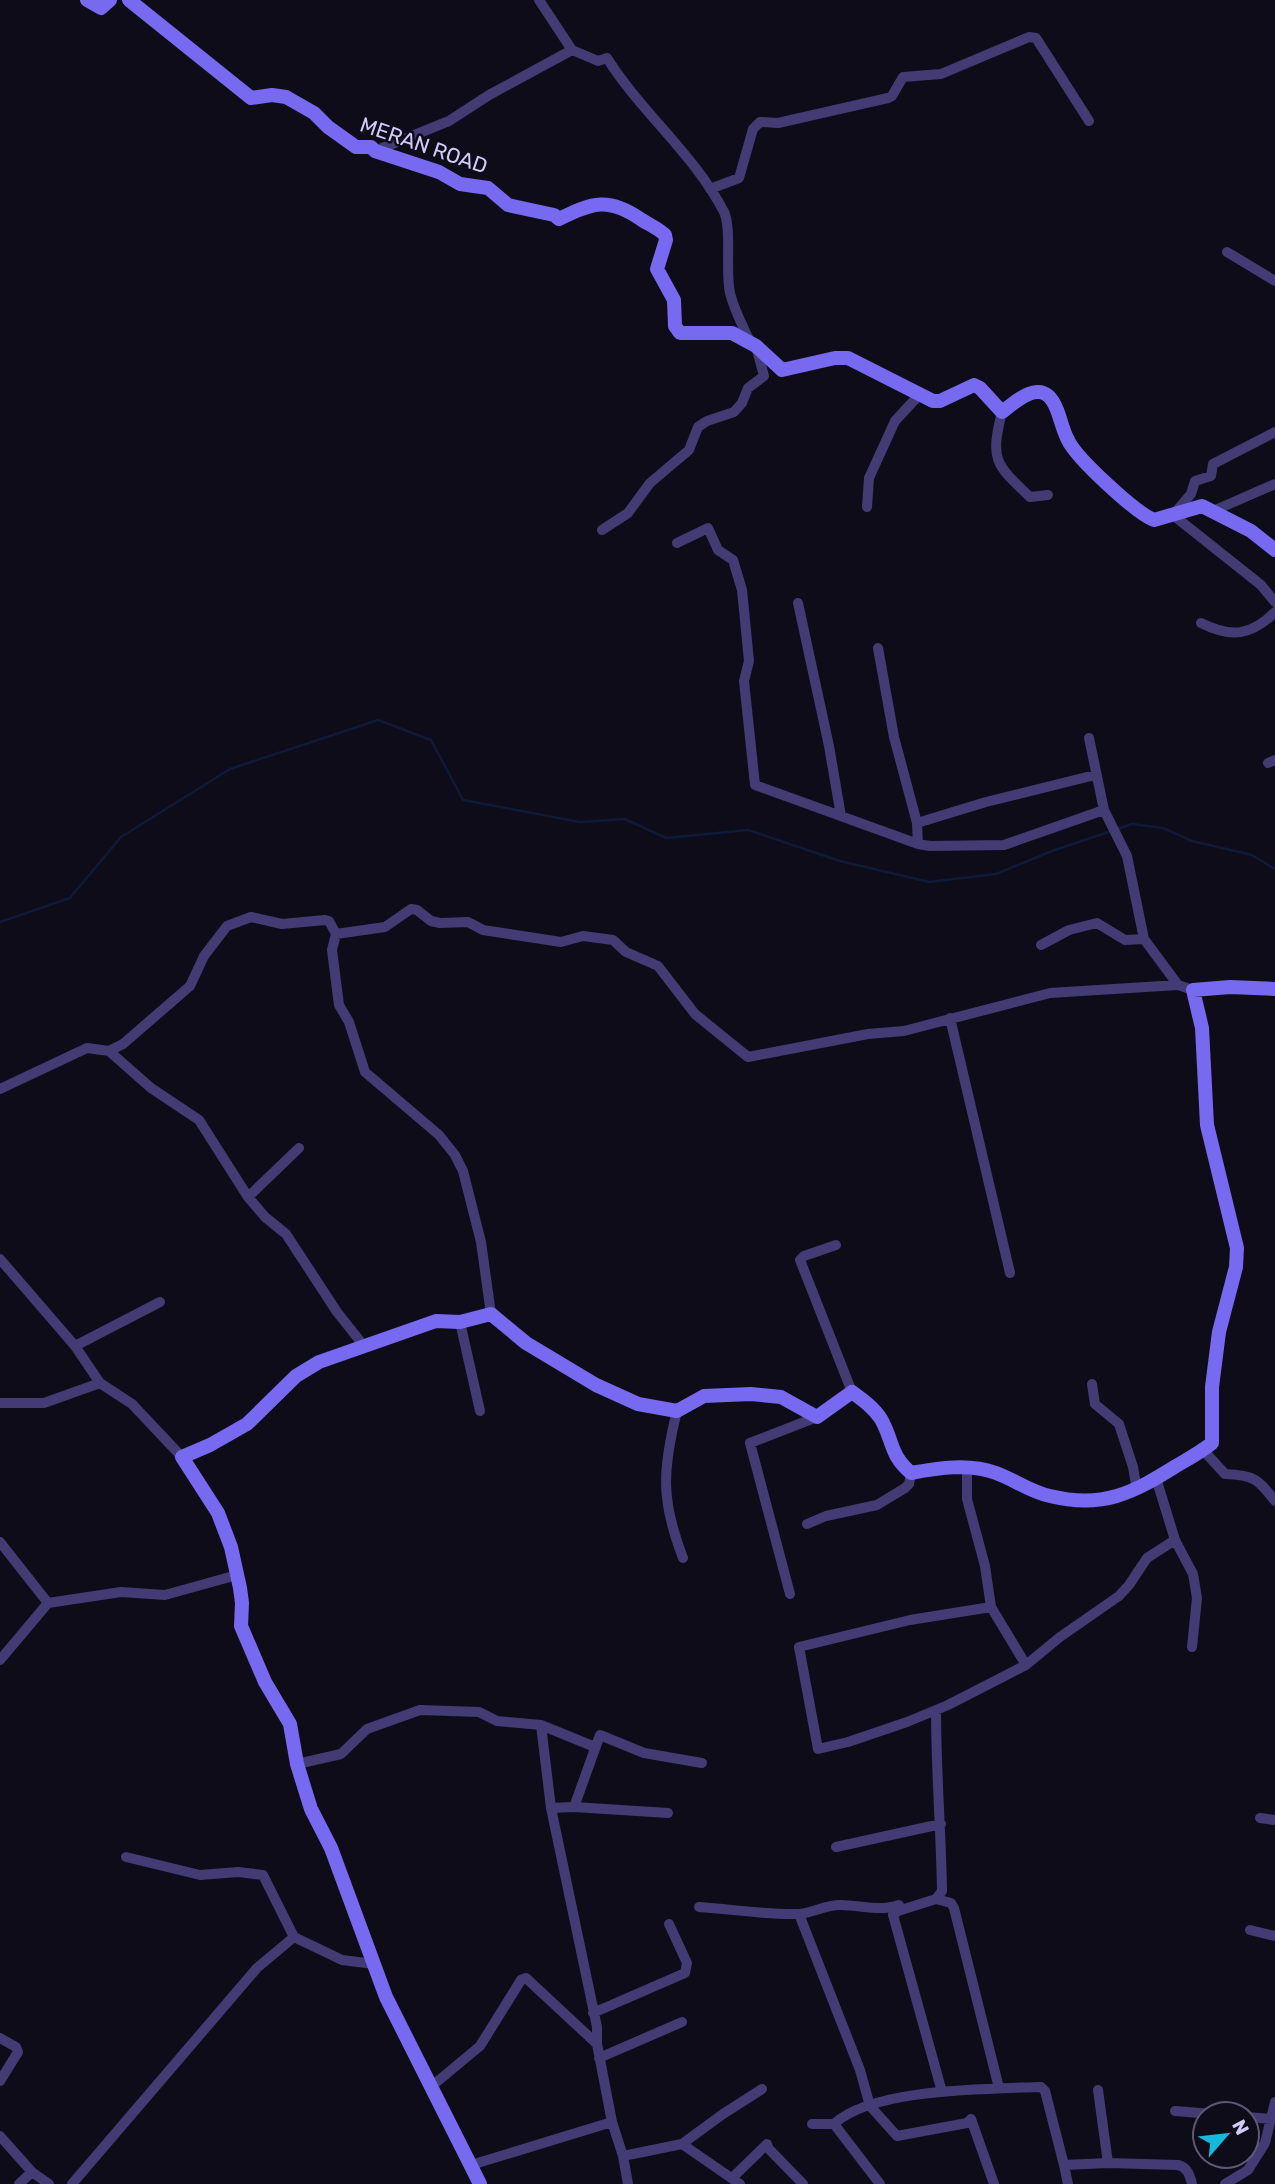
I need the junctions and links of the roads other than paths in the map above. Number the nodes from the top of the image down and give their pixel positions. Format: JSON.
{"nodes":[{"id":1,"x":87,"y":0,"type":"edge"},
{"id":2,"x":110,"y":0,"type":"edge"},
{"id":3,"x":129,"y":0,"type":"edge"},
{"id":4,"x":539,"y":0,"type":"edge"},
{"id":5,"x":572,"y":50,"type":"junction"},
{"id":6,"x":1089,"y":121,"type":"dead end"},
{"id":7,"x":375,"y":151,"type":"junction"},
{"id":8,"x":710,"y":189,"type":"junction"},
{"id":9,"x":1227,"y":252,"type":"dead end"},
{"id":10,"x":1275,"y":281,"type":"edge"},
{"id":11,"x":753,"y":344,"type":"junction"},
{"id":12,"x":920,"y":394,"type":"junction"},
{"id":13,"x":1002,"y":412,"type":"junction"},
{"id":14,"x":1275,"y":432,"type":"edge"},
{"id":15,"x":1275,"y":484,"type":"edge"},
{"id":16,"x":1048,"y":495,"type":"dead end"},
{"id":17,"x":867,"y":507,"type":"dead end"},
{"id":18,"x":1213,"y":511,"type":"junction"},
{"id":19,"x":1173,"y":515,"type":"junction"},
{"id":20,"x":602,"y":530,"type":"dead end"},
{"id":21,"x":677,"y":542,"type":"dead end"},
{"id":22,"x":1275,"y":550,"type":"edge"},
{"id":23,"x":1275,"y":602,"type":"edge"},
{"id":24,"x":797,"y":603,"type":"dead end"},
{"id":25,"x":1275,"y":612,"type":"edge"},
{"id":26,"x":1200,"y":623,"type":"dead end"},
{"id":27,"x":878,"y":648,"type":"dead end"},
{"id":28,"x":1089,"y":738,"type":"dead end"},
{"id":29,"x":1096,"y":775,"type":"junction"},
{"id":30,"x":1104,"y":810,"type":"junction"},
{"id":31,"x":841,"y":816,"type":"junction"},
{"id":32,"x":917,"y":823,"type":"junction"},
{"id":33,"x":918,"y":844,"type":"junction"},
{"id":34,"x":336,"y":934,"type":"junction"},
{"id":35,"x":1144,"y":939,"type":"junction"},
{"id":36,"x":1041,"y":945,"type":"dead end"},
{"id":37,"x":1178,"y":985,"type":"junction"},
{"id":38,"x":1275,"y":989,"type":"edge"},
{"id":39,"x":1193,"y":990,"type":"junction"},
{"id":40,"x":950,"y":1018,"type":"junction"},
{"id":41,"x":109,"y":1051,"type":"junction"},
{"id":42,"x":0,"y":1089,"type":"edge"},
{"id":43,"x":299,"y":1148,"type":"dead end"},
{"id":44,"x":248,"y":1197,"type":"junction"},
{"id":45,"x":836,"y":1245,"type":"dead end"},
{"id":46,"x":0,"y":1259,"type":"edge"},
{"id":47,"x":1010,"y":1273,"type":"dead end"},
{"id":48,"x":160,"y":1302,"type":"dead end"},
{"id":49,"x":491,"y":1314,"type":"junction"},
{"id":50,"x":460,"y":1322,"type":"junction"},
{"id":51,"x":75,"y":1346,"type":"junction"},
{"id":52,"x":364,"y":1346,"type":"junction"},
{"id":53,"x":100,"y":1383,"type":"junction"},
{"id":54,"x":1092,"y":1384,"type":"dead end"},
{"id":55,"x":852,"y":1391,"type":"junction"},
{"id":56,"x":0,"y":1403,"type":"edge"},
{"id":57,"x":481,"y":1410,"type":"dead end"},
{"id":58,"x":677,"y":1412,"type":"junction"},
{"id":59,"x":817,"y":1417,"type":"junction"},
{"id":60,"x":1203,"y":1450,"type":"junction"},
{"id":61,"x":182,"y":1457,"type":"junction"},
{"id":62,"x":968,"y":1468,"type":"junction"},
{"id":63,"x":911,"y":1473,"type":"junction"},
{"id":64,"x":1156,"y":1478,"type":"junction"},
{"id":65,"x":1137,"y":1490,"type":"junction"},
{"id":66,"x":1275,"y":1501,"type":"edge"},
{"id":67,"x":807,"y":1524,"type":"dead end"},
{"id":68,"x":1175,"y":1541,"type":"junction"},
{"id":69,"x":0,"y":1542,"type":"edge"},
{"id":70,"x":683,"y":1558,"type":"dead end"},
{"id":71,"x":237,"y":1575,"type":"junction"},
{"id":72,"x":790,"y":1594,"type":"dead end"},
{"id":73,"x":48,"y":1603,"type":"junction"},
{"id":74,"x":991,"y":1607,"type":"junction"},
{"id":75,"x":1192,"y":1647,"type":"dead end"},
{"id":76,"x":0,"y":1660,"type":"edge"},
{"id":77,"x":1026,"y":1665,"type":"junction"},
{"id":78,"x":936,"y":1710,"type":"junction"},
{"id":79,"x":541,"y":1726,"type":"junction"},
{"id":80,"x":595,"y":1747,"type":"junction"},
{"id":81,"x":702,"y":1763,"type":"dead end"},
{"id":82,"x":297,"y":1764,"type":"junction"},
{"id":83,"x":574,"y":1807,"type":"junction"},
{"id":84,"x":551,"y":1808,"type":"junction"},
{"id":85,"x":668,"y":1813,"type":"dead end"},
{"id":86,"x":1260,"y":1818,"type":"dead end"},
{"id":87,"x":1275,"y":1820,"type":"edge"},
{"id":88,"x":942,"y":1824,"type":"junction"},
{"id":89,"x":836,"y":1847,"type":"dead end"},
{"id":90,"x":126,"y":1857,"type":"dead end"},
{"id":91,"x":939,"y":1895,"type":"junction"},
{"id":92,"x":699,"y":1907,"type":"dead end"},
{"id":93,"x":800,"y":1914,"type":"junction"},
{"id":94,"x":669,"y":1924,"type":"dead end"},
{"id":95,"x":1250,"y":1930,"type":"dead end"},
{"id":96,"x":1275,"y":1936,"type":"edge"},
{"id":97,"x":294,"y":1937,"type":"junction"},
{"id":98,"x":374,"y":1964,"type":"junction"},
{"id":99,"x":593,"y":2012,"type":"junction"},
{"id":100,"x":682,"y":2022,"type":"dead end"},
{"id":101,"x":0,"y":2038,"type":"edge"},
{"id":102,"x":597,"y":2044,"type":"junction"},
{"id":103,"x":599,"y":2058,"type":"junction"},
{"id":104,"x":0,"y":2081,"type":"edge"},
{"id":105,"x":432,"y":2087,"type":"junction"},
{"id":106,"x":999,"y":2088,"type":"junction"},
{"id":107,"x":762,"y":2089,"type":"dead end"},
{"id":108,"x":1098,"y":2090,"type":"dead end"},
{"id":109,"x":942,"y":2092,"type":"junction"},
{"id":110,"x":1275,"y":2102,"type":"edge"},
{"id":111,"x":870,"y":2106,"type":"junction"},
{"id":112,"x":1175,"y":2111,"type":"dead end"},
{"id":113,"x":1191,"y":2112,"type":"edge"},
{"id":114,"x":1261,"y":2118,"type":"edge"},
{"id":115,"x":1271,"y":2119,"type":"junction"},
{"id":116,"x":612,"y":2122,"type":"junction"},
{"id":117,"x":812,"y":2124,"type":"dead end"},
{"id":118,"x":834,"y":2124,"type":"junction"},
{"id":119,"x":0,"y":2136,"type":"edge"},
{"id":120,"x":682,"y":2144,"type":"junction"},
{"id":121,"x":623,"y":2156,"type":"junction"},
{"id":122,"x":1108,"y":2163,"type":"junction"},
{"id":123,"x":471,"y":2165,"type":"junction"},
{"id":124,"x":1064,"y":2165,"type":"junction"},
{"id":125,"x":32,"y":2172,"type":"junction"},
{"id":126,"x":736,"y":2181,"type":"edge"},
{"id":127,"x":19,"y":2184,"type":"edge"},
{"id":128,"x":49,"y":2184,"type":"edge"},
{"id":129,"x":72,"y":2184,"type":"edge"},
{"id":130,"x":480,"y":2184,"type":"edge"},
{"id":131,"x":628,"y":2184,"type":"edge"},
{"id":132,"x":803,"y":2184,"type":"edge"},
{"id":133,"x":880,"y":2184,"type":"edge"},
{"id":134,"x":994,"y":2184,"type":"edge"},
{"id":135,"x":1068,"y":2184,"type":"edge"},
{"id":136,"x":1192,"y":2184,"type":"edge"},
{"id":137,"x":1225,"y":2184,"type":"edge"}],
"edges":[{"from":1,"to":2,"type":"street"},
{"from":3,"to":7,"type":"street","name":"MERAN ROAD"},
{"from":4,"to":5,"type":"street"},
{"from":5,"to":7,"type":"street"},
{"from":5,"to":8,"type":"street"},
{"from":6,"to":8,"type":"street"},
{"from":7,"to":11,"type":"street","name":"MERAN ROAD"},
{"from":8,"to":11,"type":"street"},
{"from":9,"to":10,"type":"street"},
{"from":11,"to":12,"type":"street","name":"MERAN ROAD"},
{"from":11,"to":20,"type":"street"},
{"from":12,"to":13,"type":"street","name":"MERAN ROAD"},
{"from":12,"to":17,"type":"street"},
{"from":13,"to":16,"type":"street"},
{"from":13,"to":19,"type":"street"},
{"from":14,"to":19,"type":"street"},
{"from":15,"to":18,"type":"street"},
{"from":18,"to":19,"type":"street"},
{"from":18,"to":22,"type":"street"},
{"from":19,"to":23,"type":"street"},
{"from":21,"to":31,"type":"street"},
{"from":24,"to":31,"type":"street"},
{"from":25,"to":26,"type":"street"},
{"from":27,"to":32,"type":"street"},
{"from":28,"to":29,"type":"street"},
{"from":29,"to":30,"type":"street"},
{"from":29,"to":32,"type":"street"},
{"from":30,"to":33,"type":"street"},
{"from":30,"to":35,"type":"street"},
{"from":31,"to":33,"type":"street"},
{"from":32,"to":33,"type":"street"},
{"from":34,"to":40,"type":"street"},
{"from":34,"to":41,"type":"street"},
{"from":34,"to":49,"type":"street"},
{"from":35,"to":36,"type":"street"},
{"from":35,"to":37,"type":"street"},
{"from":37,"to":39,"type":"street"},
{"from":37,"to":40,"type":"street"},
{"from":38,"to":39,"type":"street"},
{"from":39,"to":60,"type":"street"},
{"from":40,"to":47,"type":"street"},
{"from":41,"to":42,"type":"street"},
{"from":41,"to":44,"type":"street"},
{"from":43,"to":44,"type":"street"},
{"from":44,"to":52,"type":"street"},
{"from":45,"to":55,"type":"street"},
{"from":46,"to":51,"type":"street"},
{"from":48,"to":51,"type":"street"},
{"from":49,"to":50,"type":"street"},
{"from":49,"to":58,"type":"street"},
{"from":50,"to":52,"type":"street"},
{"from":50,"to":57,"type":"street"},
{"from":51,"to":53,"type":"street"},
{"from":52,"to":61,"type":"street"},
{"from":53,"to":56,"type":"street"},
{"from":53,"to":61,"type":"street"},
{"from":54,"to":65,"type":"street"},
{"from":55,"to":59,"type":"street"},
{"from":55,"to":63,"type":"street"},
{"from":58,"to":59,"type":"street"},
{"from":58,"to":70,"type":"street"},
{"from":59,"to":72,"type":"street"},
{"from":60,"to":64,"type":"street"},
{"from":60,"to":66,"type":"street"},
{"from":61,"to":71,"type":"street"},
{"from":62,"to":63,"type":"street"},
{"from":62,"to":65,"type":"street"},
{"from":62,"to":74,"type":"street"},
{"from":63,"to":67,"type":"street"},
{"from":64,"to":65,"type":"street"},
{"from":64,"to":68,"type":"street"},
{"from":68,"to":75,"type":"street"},
{"from":68,"to":77,"type":"street"},
{"from":69,"to":73,"type":"street"},
{"from":71,"to":73,"type":"street"},
{"from":71,"to":82,"type":"street"},
{"from":73,"to":76,"type":"street"},
{"from":74,"to":77,"type":"street"},
{"from":74,"to":78,"type":"street"},
{"from":77,"to":78,"type":"street"},
{"from":78,"to":88,"type":"street"},
{"from":79,"to":80,"type":"street"},
{"from":79,"to":82,"type":"street"},
{"from":79,"to":84,"type":"street"},
{"from":80,"to":81,"type":"street"},
{"from":80,"to":83,"type":"street"},
{"from":82,"to":98,"type":"street"},
{"from":83,"to":84,"type":"street"},
{"from":83,"to":85,"type":"street"},
{"from":84,"to":99,"type":"street"},
{"from":86,"to":87,"type":"street"},
{"from":88,"to":89,"type":"street"},
{"from":88,"to":91,"type":"street"},
{"from":90,"to":97,"type":"street"},
{"from":91,"to":93,"type":"street"},
{"from":91,"to":106,"type":"street"},
{"from":91,"to":109,"type":"street"},
{"from":92,"to":93,"type":"street"},
{"from":93,"to":111,"type":"street"},
{"from":94,"to":99,"type":"street"},
{"from":95,"to":96,"type":"street"},
{"from":97,"to":98,"type":"street"},
{"from":97,"to":129,"type":"street"},
{"from":98,"to":105,"type":"street"},
{"from":99,"to":102,"type":"street"},
{"from":100,"to":103,"type":"street"},
{"from":101,"to":104,"type":"street"},
{"from":102,"to":103,"type":"street"},
{"from":102,"to":105,"type":"street"},
{"from":103,"to":116,"type":"street"},
{"from":105,"to":123,"type":"street"},
{"from":106,"to":109,"type":"street"},
{"from":106,"to":124,"type":"street"},
{"from":107,"to":120,"type":"street"},
{"from":108,"to":122,"type":"street"},
{"from":109,"to":111,"type":"street"},
{"from":110,"to":115,"type":"street"},
{"from":111,"to":118,"type":"street"},
{"from":111,"to":134,"type":"street"},
{"from":112,"to":113,"type":"street"},
{"from":114,"to":115,"type":"street"},
{"from":115,"to":137,"type":"street"},
{"from":116,"to":121,"type":"street"},
{"from":116,"to":123,"type":"street"},
{"from":117,"to":118,"type":"street"},
{"from":118,"to":133,"type":"street"},
{"from":119,"to":125,"type":"street"},
{"from":120,"to":121,"type":"street"},
{"from":120,"to":126,"type":"street"},
{"from":121,"to":131,"type":"street"},
{"from":122,"to":124,"type":"street"},
{"from":122,"to":136,"type":"street"},
{"from":123,"to":130,"type":"street"},
{"from":124,"to":135,"type":"street"},
{"from":125,"to":127,"type":"street"},
{"from":125,"to":128,"type":"street"},
{"from":126,"to":132,"type":"street"}]}
